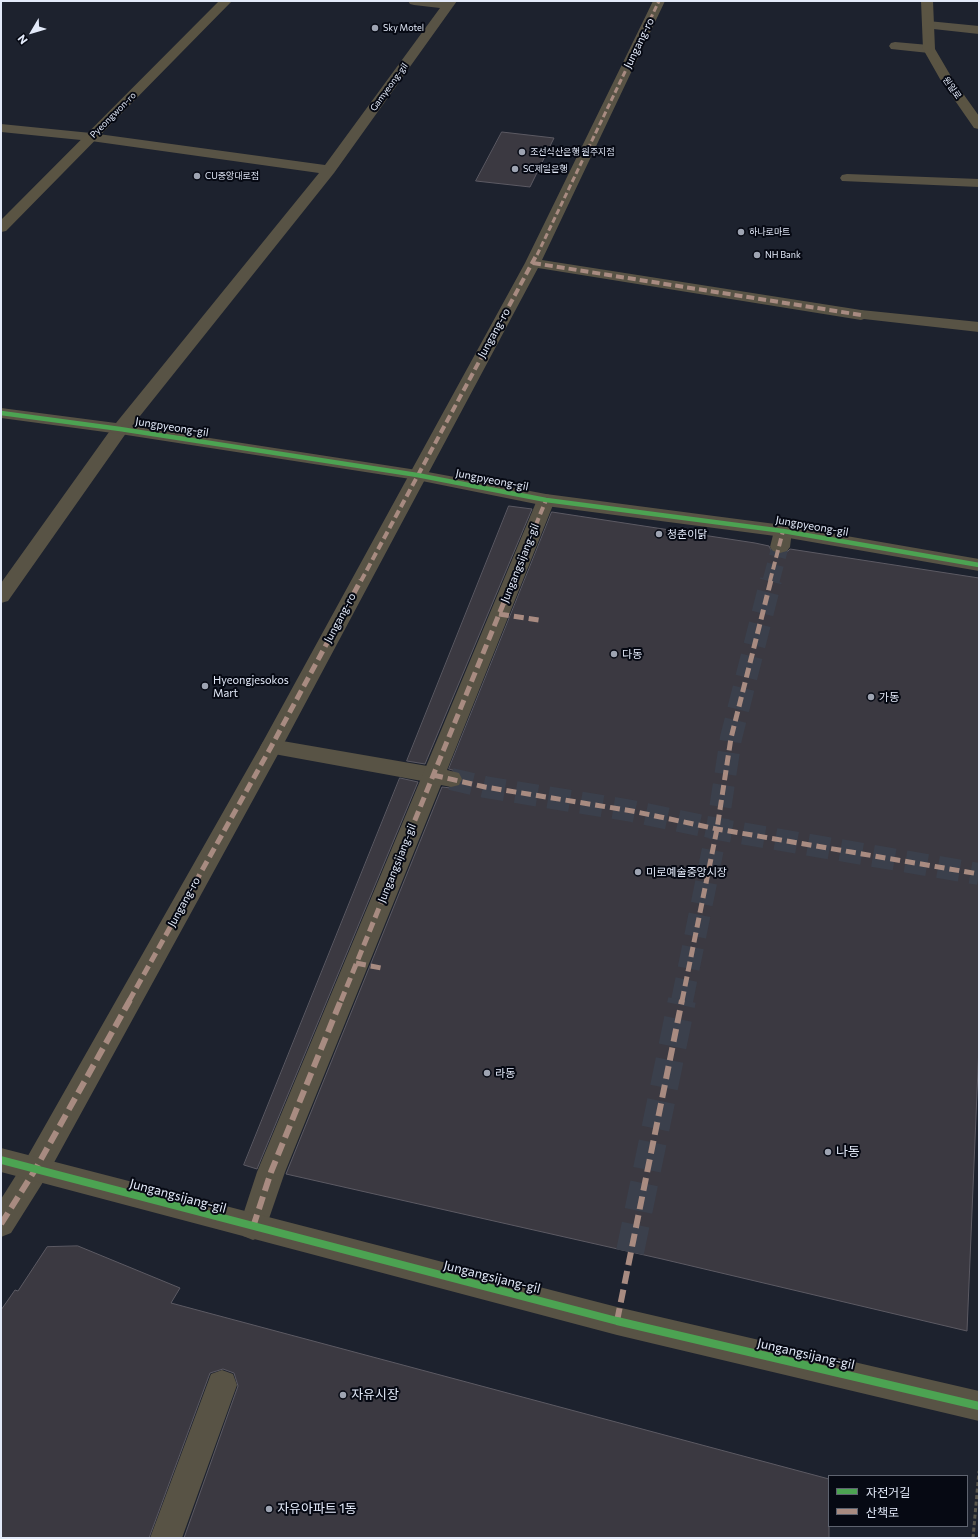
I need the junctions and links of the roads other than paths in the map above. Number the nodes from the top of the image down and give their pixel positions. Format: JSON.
{"nodes":[{"id":1,"x":226,"y":1,"type":"edge"},
{"id":2,"x":414,"y":1,"type":"edge"},
{"id":3,"x":659,"y":1,"type":"edge"},
{"id":4,"x":927,"y":1,"type":"edge"},
{"id":5,"x":450,"y":3,"type":"edge"},
{"id":6,"x":928,"y":25,"type":"junction"},
{"id":7,"x":979,"y":30,"type":"edge"},
{"id":8,"x":895,"y":46,"type":"dead end"},
{"id":9,"x":928,"y":48,"type":"junction"},
{"id":10,"x":979,"y":125,"type":"edge"},
{"id":11,"x":1,"y":128,"type":"edge"},
{"id":12,"x":91,"y":137,"type":"junction"},
{"id":13,"x":329,"y":170,"type":"junction"},
{"id":14,"x":847,"y":178,"type":"dead end"},
{"id":15,"x":979,"y":183,"type":"edge"},
{"id":16,"x":1,"y":228,"type":"edge"},
{"id":17,"x":532,"y":263,"type":"junction"},
{"id":18,"x":979,"y":327,"type":"edge"},
{"id":19,"x":1,"y":413,"type":"edge"},
{"id":20,"x":120,"y":429,"type":"junction"},
{"id":21,"x":417,"y":475,"type":"junction"},
{"id":22,"x":546,"y":500,"type":"junction"},
{"id":23,"x":979,"y":566,"type":"edge"},
{"id":24,"x":1,"y":598,"type":"edge"},
{"id":25,"x":271,"y":747,"type":"junction"},
{"id":26,"x":442,"y":777,"type":"junction"},
{"id":27,"x":1,"y":1160,"type":"edge"},
{"id":28,"x":35,"y":1170,"type":"junction"},
{"id":29,"x":1,"y":1224,"type":"edge"},
{"id":30,"x":253,"y":1227,"type":"junction"},
{"id":31,"x":222,"y":1385,"type":"dead end"},
{"id":32,"x":979,"y":1406,"type":"edge"},
{"id":33,"x":166,"y":1538,"type":"edge"}],
"edges":[{"from":1,"to":12,"type":"main road","name":"Pyeongwon-ro"},
{"from":2,"to":5,"type":"street","name":"Gamyeong-gil"},
{"from":3,"to":17,"type":"street","name":"Jungang-ro"},
{"from":4,"to":6,"type":"main road"},
{"from":5,"to":13,"type":"street","name":"Gamyeong-gil"},
{"from":6,"to":7,"type":"street"},
{"from":6,"to":9,"type":"main road"},
{"from":8,"to":9,"type":"street"},
{"from":9,"to":10,"type":"main road","name":"원일로"},
{"from":11,"to":12,"type":"street"},
{"from":12,"to":13,"type":"street"},
{"from":12,"to":16,"type":"main road","name":"Pyeongwon-ro"},
{"from":13,"to":20,"type":"street","name":"Jungpyeong-gil"},
{"from":14,"to":15,"type":"street"},
{"from":17,"to":18,"type":"street"},
{"from":17,"to":21,"type":"street","name":"Jungang-ro"},
{"from":19,"to":20,"type":"street","name":"Jungpyeong-gil"},
{"from":20,"to":21,"type":"street","name":"Jungpyeong-gil"},
{"from":20,"to":24,"type":"street"},
{"from":21,"to":22,"type":"street","name":"Jungpyeong-gil"},
{"from":21,"to":25,"type":"street","name":"Jungang-ro"},
{"from":22,"to":23,"type":"street","name":"Jungpyeong-gil"},
{"from":22,"to":26,"type":"street","name":"Jungangsijang-gil"},
{"from":25,"to":26,"type":"street"},
{"from":25,"to":28,"type":"street","name":"Jungang-ro"},
{"from":26,"to":30,"type":"street","name":"Jungangsijang-gil"},
{"from":27,"to":28,"type":"street","name":"Jungangsijang-gil"},
{"from":28,"to":29,"type":"street","name":"Jungang-ro"},
{"from":28,"to":30,"type":"street","name":"Jungangsijang-gil"},
{"from":30,"to":32,"type":"street","name":"Jungangsijang-gil"},
{"from":31,"to":33,"type":"street"}]}
